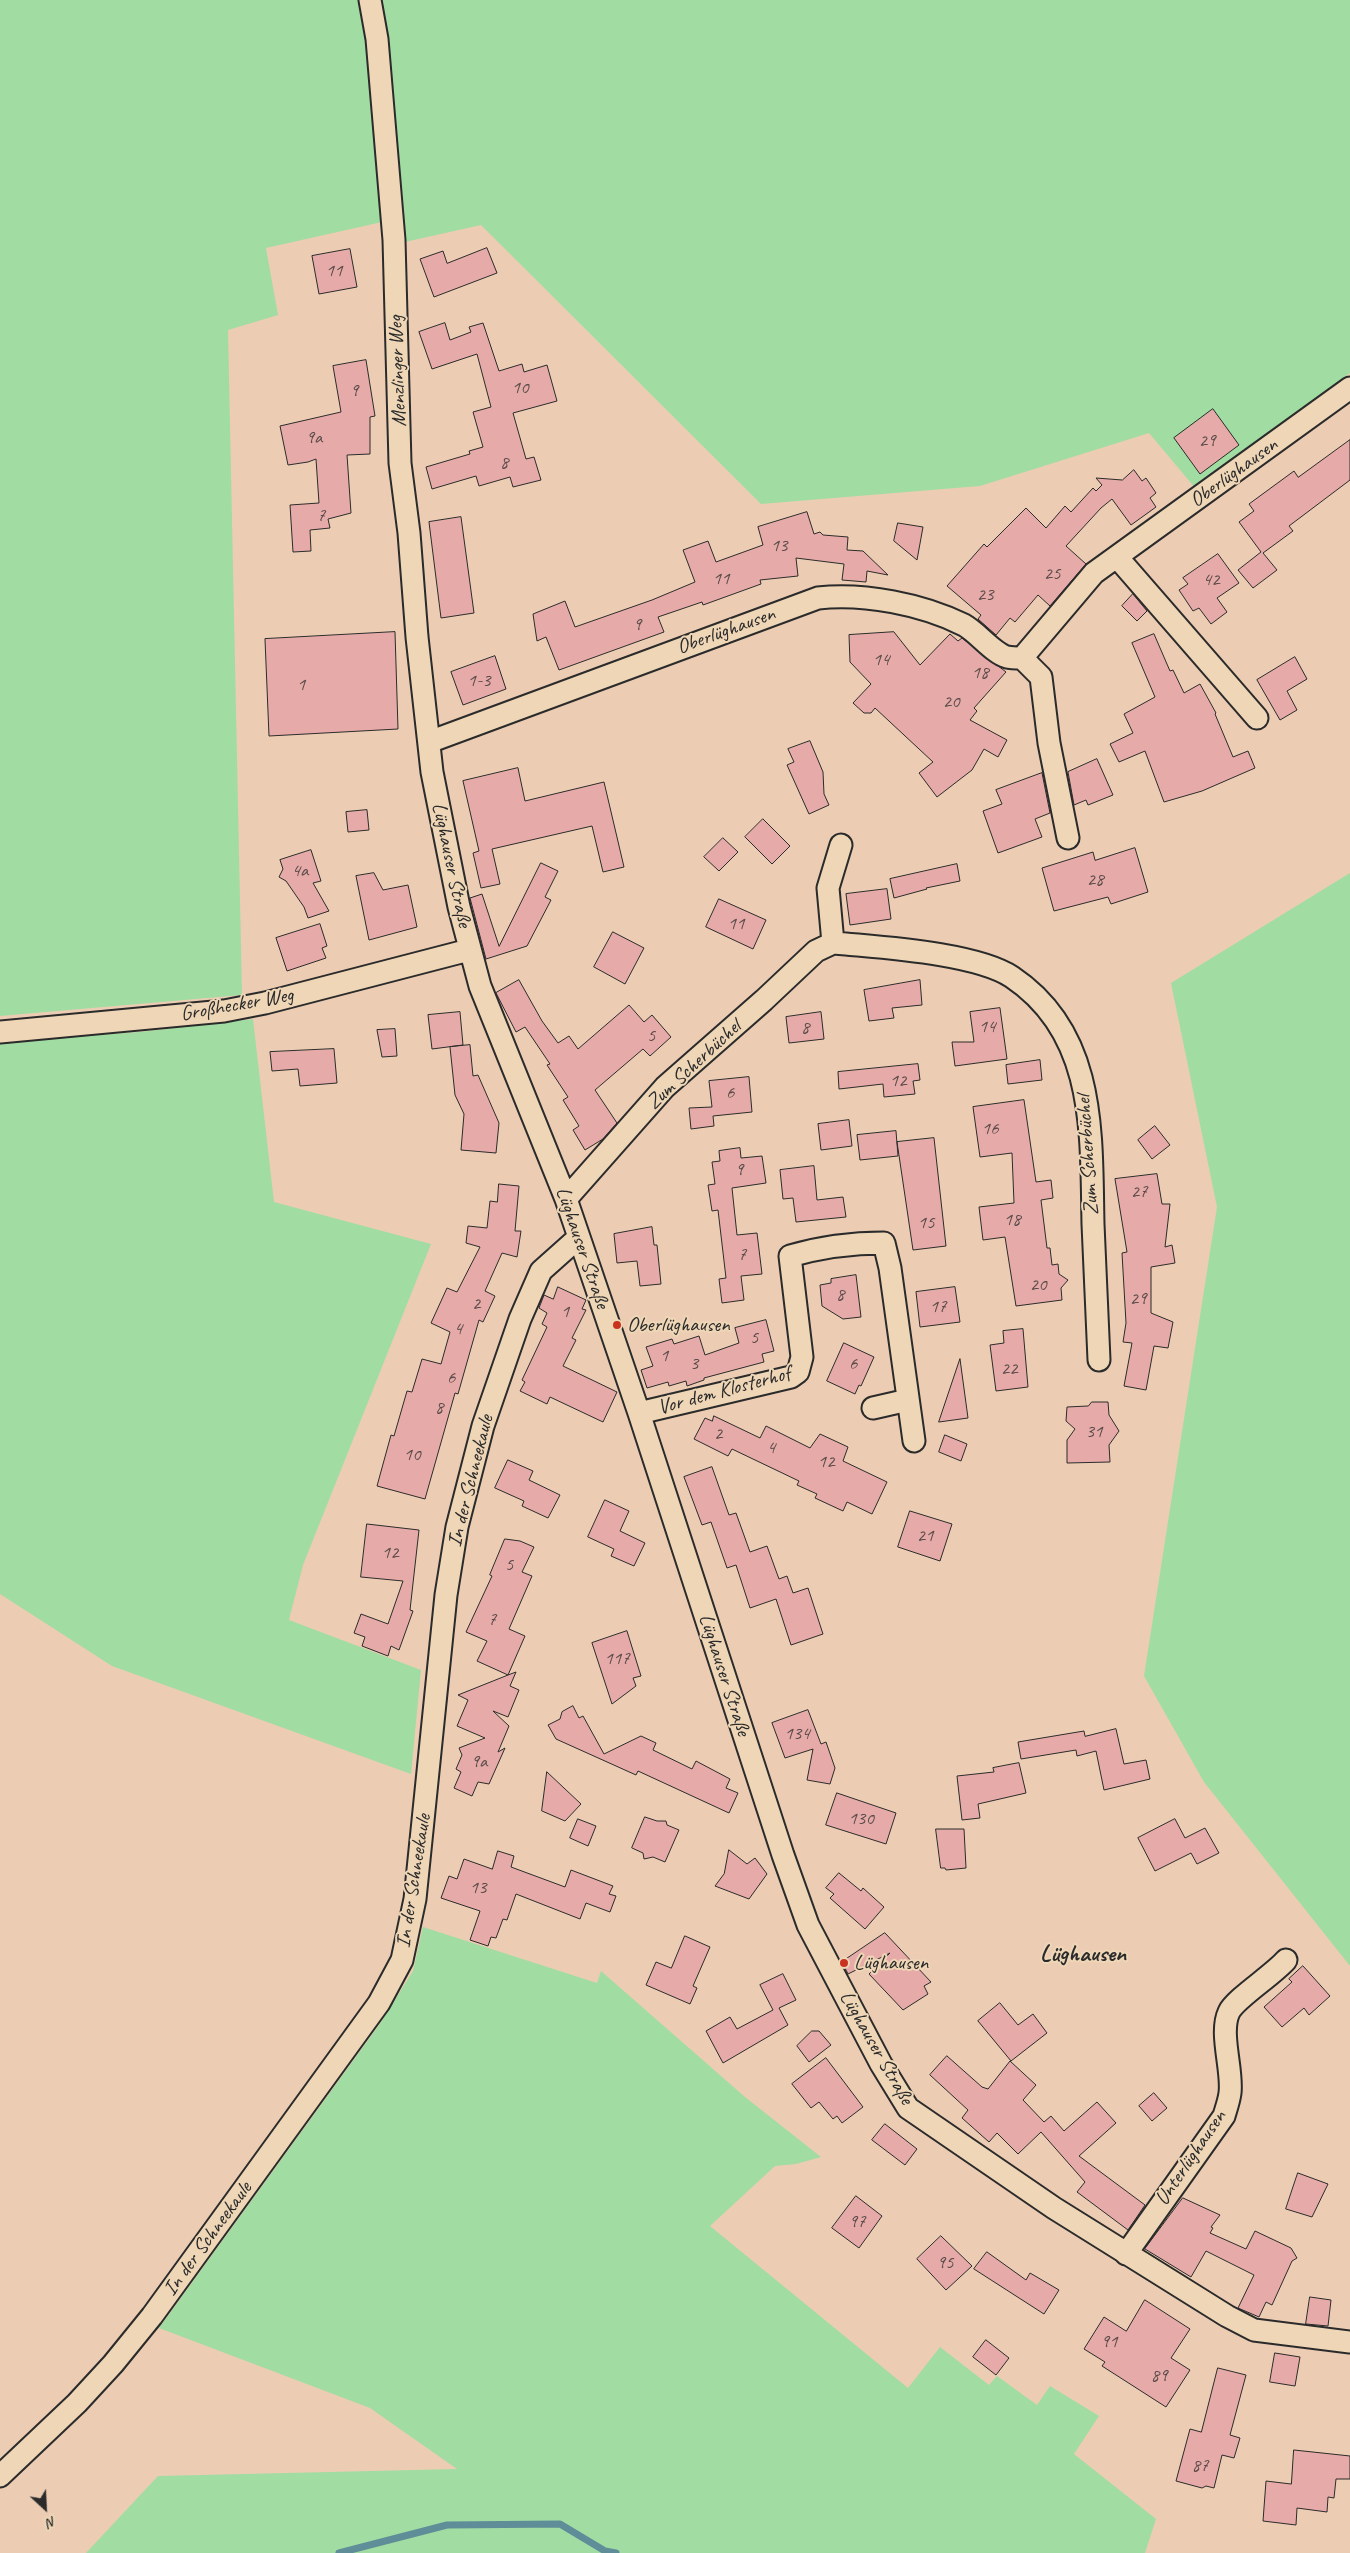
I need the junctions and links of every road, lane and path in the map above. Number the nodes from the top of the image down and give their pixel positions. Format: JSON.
{"nodes":[{"id":1,"x":370,"y":0,"type":"edge"},
{"id":2,"x":1350,"y":388,"type":"edge"},
{"id":3,"x":1117,"y":557,"type":"junction"},
{"id":4,"x":1022,"y":658,"type":"junction"},
{"id":5,"x":1257,"y":718,"type":"dead end"},
{"id":6,"x":429,"y":742,"type":"junction"},
{"id":7,"x":1068,"y":838,"type":"dead end"},
{"id":8,"x":840,"y":845,"type":"dead end"},
{"id":9,"x":833,"y":943,"type":"junction"},
{"id":10,"x":469,"y":950,"type":"junction"},
{"id":11,"x":0,"y":1032,"type":"edge"},
{"id":12,"x":566,"y":1199,"type":"junction"},
{"id":13,"x":578,"y":1238,"type":"junction"},
{"id":14,"x":1099,"y":1360,"type":"dead end"},
{"id":15,"x":908,"y":1400,"type":"junction"},
{"id":16,"x":873,"y":1408,"type":"dead end"},
{"id":17,"x":639,"y":1413,"type":"junction"},
{"id":18,"x":914,"y":1441,"type":"dead end"},
{"id":19,"x":1286,"y":1960,"type":"dead end"},
{"id":20,"x":1126,"y":2254,"type":"junction"},
{"id":21,"x":1350,"y":2342,"type":"edge"},
{"id":22,"x":0,"y":2476,"type":"edge"}],
"edges":[{"from":1,"to":6,"type":"street","name":"Menzlinger Weg"},
{"from":2,"to":3,"type":"street","name":"Oberlüghausen"},
{"from":3,"to":4,"type":"street","name":"Oberlüghausen"},
{"from":3,"to":5,"type":"street"},
{"from":4,"to":6,"type":"street","name":"Oberlüghausen"},
{"from":4,"to":7,"type":"street"},
{"from":6,"to":10,"type":"street","name":"Lüghauser Straße"},
{"from":8,"to":9,"type":"street"},
{"from":9,"to":12,"type":"street","name":"Zum Scherbüchel"},
{"from":9,"to":14,"type":"street","name":"Zum Scherbüchel"},
{"from":10,"to":11,"type":"street","name":"Großhecker Weg"},
{"from":10,"to":12,"type":"street","name":"Lüghauser Straße"},
{"from":12,"to":13,"type":"street","name":"Lüghauser Straße"},
{"from":13,"to":17,"type":"street","name":"Lüghauser Straße"},
{"from":13,"to":22,"type":"street","name":"In der Schneekaule"},
{"from":15,"to":16,"type":"street"},
{"from":15,"to":17,"type":"street","name":"Vor dem Klosterhof"},
{"from":15,"to":18,"type":"street","name":"Vor dem Klosterhof"},
{"from":17,"to":20,"type":"street","name":"Lüghauser Straße"},
{"from":19,"to":20,"type":"street","name":"Unterlüghausen"},
{"from":20,"to":21,"type":"street","name":"Lüghauser Straße"}]}
